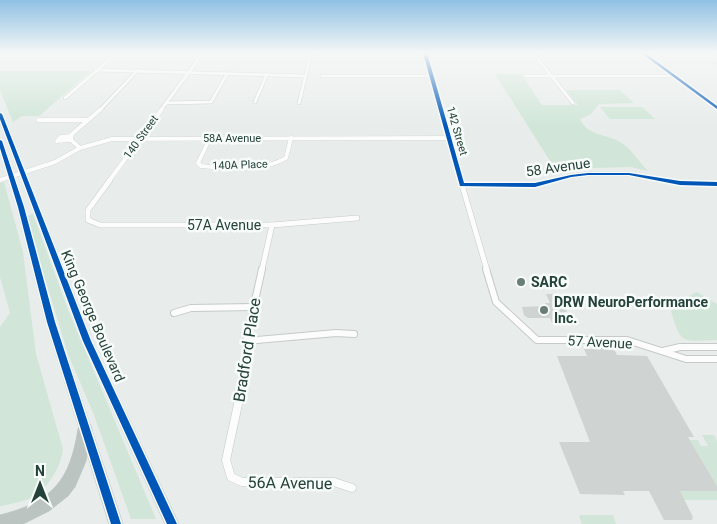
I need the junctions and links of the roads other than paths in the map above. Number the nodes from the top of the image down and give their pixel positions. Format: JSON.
{"nodes":[{"id":1,"x":87,"y":77,"type":"edge"},
{"id":2,"x":131,"y":77,"type":"edge"},
{"id":3,"x":185,"y":77,"type":"edge"},
{"id":4,"x":225,"y":77,"type":"edge"},
{"id":5,"x":266,"y":77,"type":"edge"},
{"id":6,"x":305,"y":77,"type":"edge"},
{"id":7,"x":431,"y":77,"type":"edge"},
{"id":8,"x":553,"y":77,"type":"edge"},
{"id":9,"x":676,"y":77,"type":"edge"},
{"id":10,"x":64,"y":98,"type":"dead end"},
{"id":11,"x":256,"y":102,"type":"dead end"},
{"id":12,"x":299,"y":102,"type":"dead end"},
{"id":13,"x":166,"y":103,"type":"junction"},
{"id":14,"x":573,"y":103,"type":"dead end"},
{"id":15,"x":717,"y":108,"type":"edge"},
{"id":16,"x":0,"y":114,"type":"edge"},
{"id":17,"x":38,"y":120,"type":"dead end"},
{"id":18,"x":89,"y":120,"type":"junction"},
{"id":19,"x":210,"y":138,"type":"junction"},
{"id":20,"x":291,"y":138,"type":"junction"},
{"id":21,"x":448,"y":138,"type":"junction"},
{"id":22,"x":140,"y":139,"type":"junction"},
{"id":23,"x":0,"y":142,"type":"edge"},
{"id":24,"x":80,"y":148,"type":"junction"},
{"id":25,"x":17,"y":175,"type":"junction"},
{"id":26,"x":0,"y":180,"type":"edge"},
{"id":27,"x":717,"y":184,"type":"edge"},
{"id":28,"x":462,"y":185,"type":"junction"},
{"id":29,"x":357,"y":218,"type":"dead end"},
{"id":30,"x":92,"y":223,"type":"joint"},
{"id":31,"x":272,"y":225,"type":"junction"},
{"id":32,"x":253,"y":307,"type":"junction"},
{"id":33,"x":174,"y":313,"type":"dead end"},
{"id":34,"x":354,"y":334,"type":"dead end"},
{"id":35,"x":537,"y":340,"type":"joint"},
{"id":36,"x":246,"y":341,"type":"junction"},
{"id":37,"x":717,"y":347,"type":"edge"},
{"id":38,"x":663,"y":351,"type":"junction"},
{"id":39,"x":717,"y":359,"type":"edge"},
{"id":40,"x":86,"y":429,"type":"junction"},
{"id":41,"x":229,"y":475,"type":"joint"},
{"id":42,"x":352,"y":488,"type":"dead end"},
{"id":43,"x":0,"y":523,"type":"edge"},
{"id":44,"x":116,"y":524,"type":"edge"},
{"id":45,"x":172,"y":524,"type":"edge"}],
"edges":[{"from":1,"to":10,"type":"street"},
{"from":2,"to":18,"type":"street"},
{"from":3,"to":13,"type":"street","name":"140 Street"},
{"from":4,"to":13,"type":"street"},
{"from":5,"to":11,"type":"street"},
{"from":6,"to":12,"type":"street"},
{"from":7,"to":21,"type":"street","name":"142 Street"},
{"from":8,"to":14,"type":"street"},
{"from":9,"to":15,"type":"street"},
{"from":13,"to":22,"type":"street","name":"140 Street"},
{"from":16,"to":25,"type":"main road","name":"King George Boulevard"},
{"from":17,"to":18,"type":"street"},
{"from":18,"to":24,"type":"street"},
{"from":19,"to":20,"type":"street","name":"58A Avenue"},
{"from":19,"to":20,"type":"street","name":"140A Place"},
{"from":19,"to":22,"type":"street","name":"58A Avenue"},
{"from":20,"to":21,"type":"street","name":"58A Avenue"},
{"from":21,"to":28,"type":"street","name":"142 Street"},
{"from":22,"to":24,"type":"street","name":"58A Avenue"},
{"from":22,"to":30,"type":"street","name":"140 Street"},
{"from":23,"to":25,"type":"main road","name":"King George Boulevard"},
{"from":24,"to":25,"type":"street","name":"58A Avenue"},
{"from":25,"to":26,"type":"street"},
{"from":25,"to":40,"type":"main road","name":"King George Boulevard"},
{"from":25,"to":45,"type":"main road","name":"King George Boulevard"},
{"from":27,"to":28,"type":"street","name":"58 Avenue"},
{"from":28,"to":35,"type":"street","name":"142 Street"},
{"from":29,"to":31,"type":"street","name":"57A Avenue"},
{"from":30,"to":31,"type":"street","name":"57A Avenue"},
{"from":31,"to":32,"type":"street","name":"Bradford Place"},
{"from":32,"to":33,"type":"street"},
{"from":32,"to":36,"type":"street","name":"Bradford Place"},
{"from":34,"to":36,"type":"street"},
{"from":35,"to":38,"type":"street","name":"57 Avenue"},
{"from":36,"to":41,"type":"street","name":"Bradford Place"},
{"from":37,"to":38,"type":"street","name":"57 Avenue"},
{"from":38,"to":39,"type":"street","name":"57 Avenue"},
{"from":40,"to":43,"type":"highway"},
{"from":40,"to":44,"type":"main road","name":"King George Boulevard"},
{"from":41,"to":42,"type":"street","name":"56A Avenue"}]}
